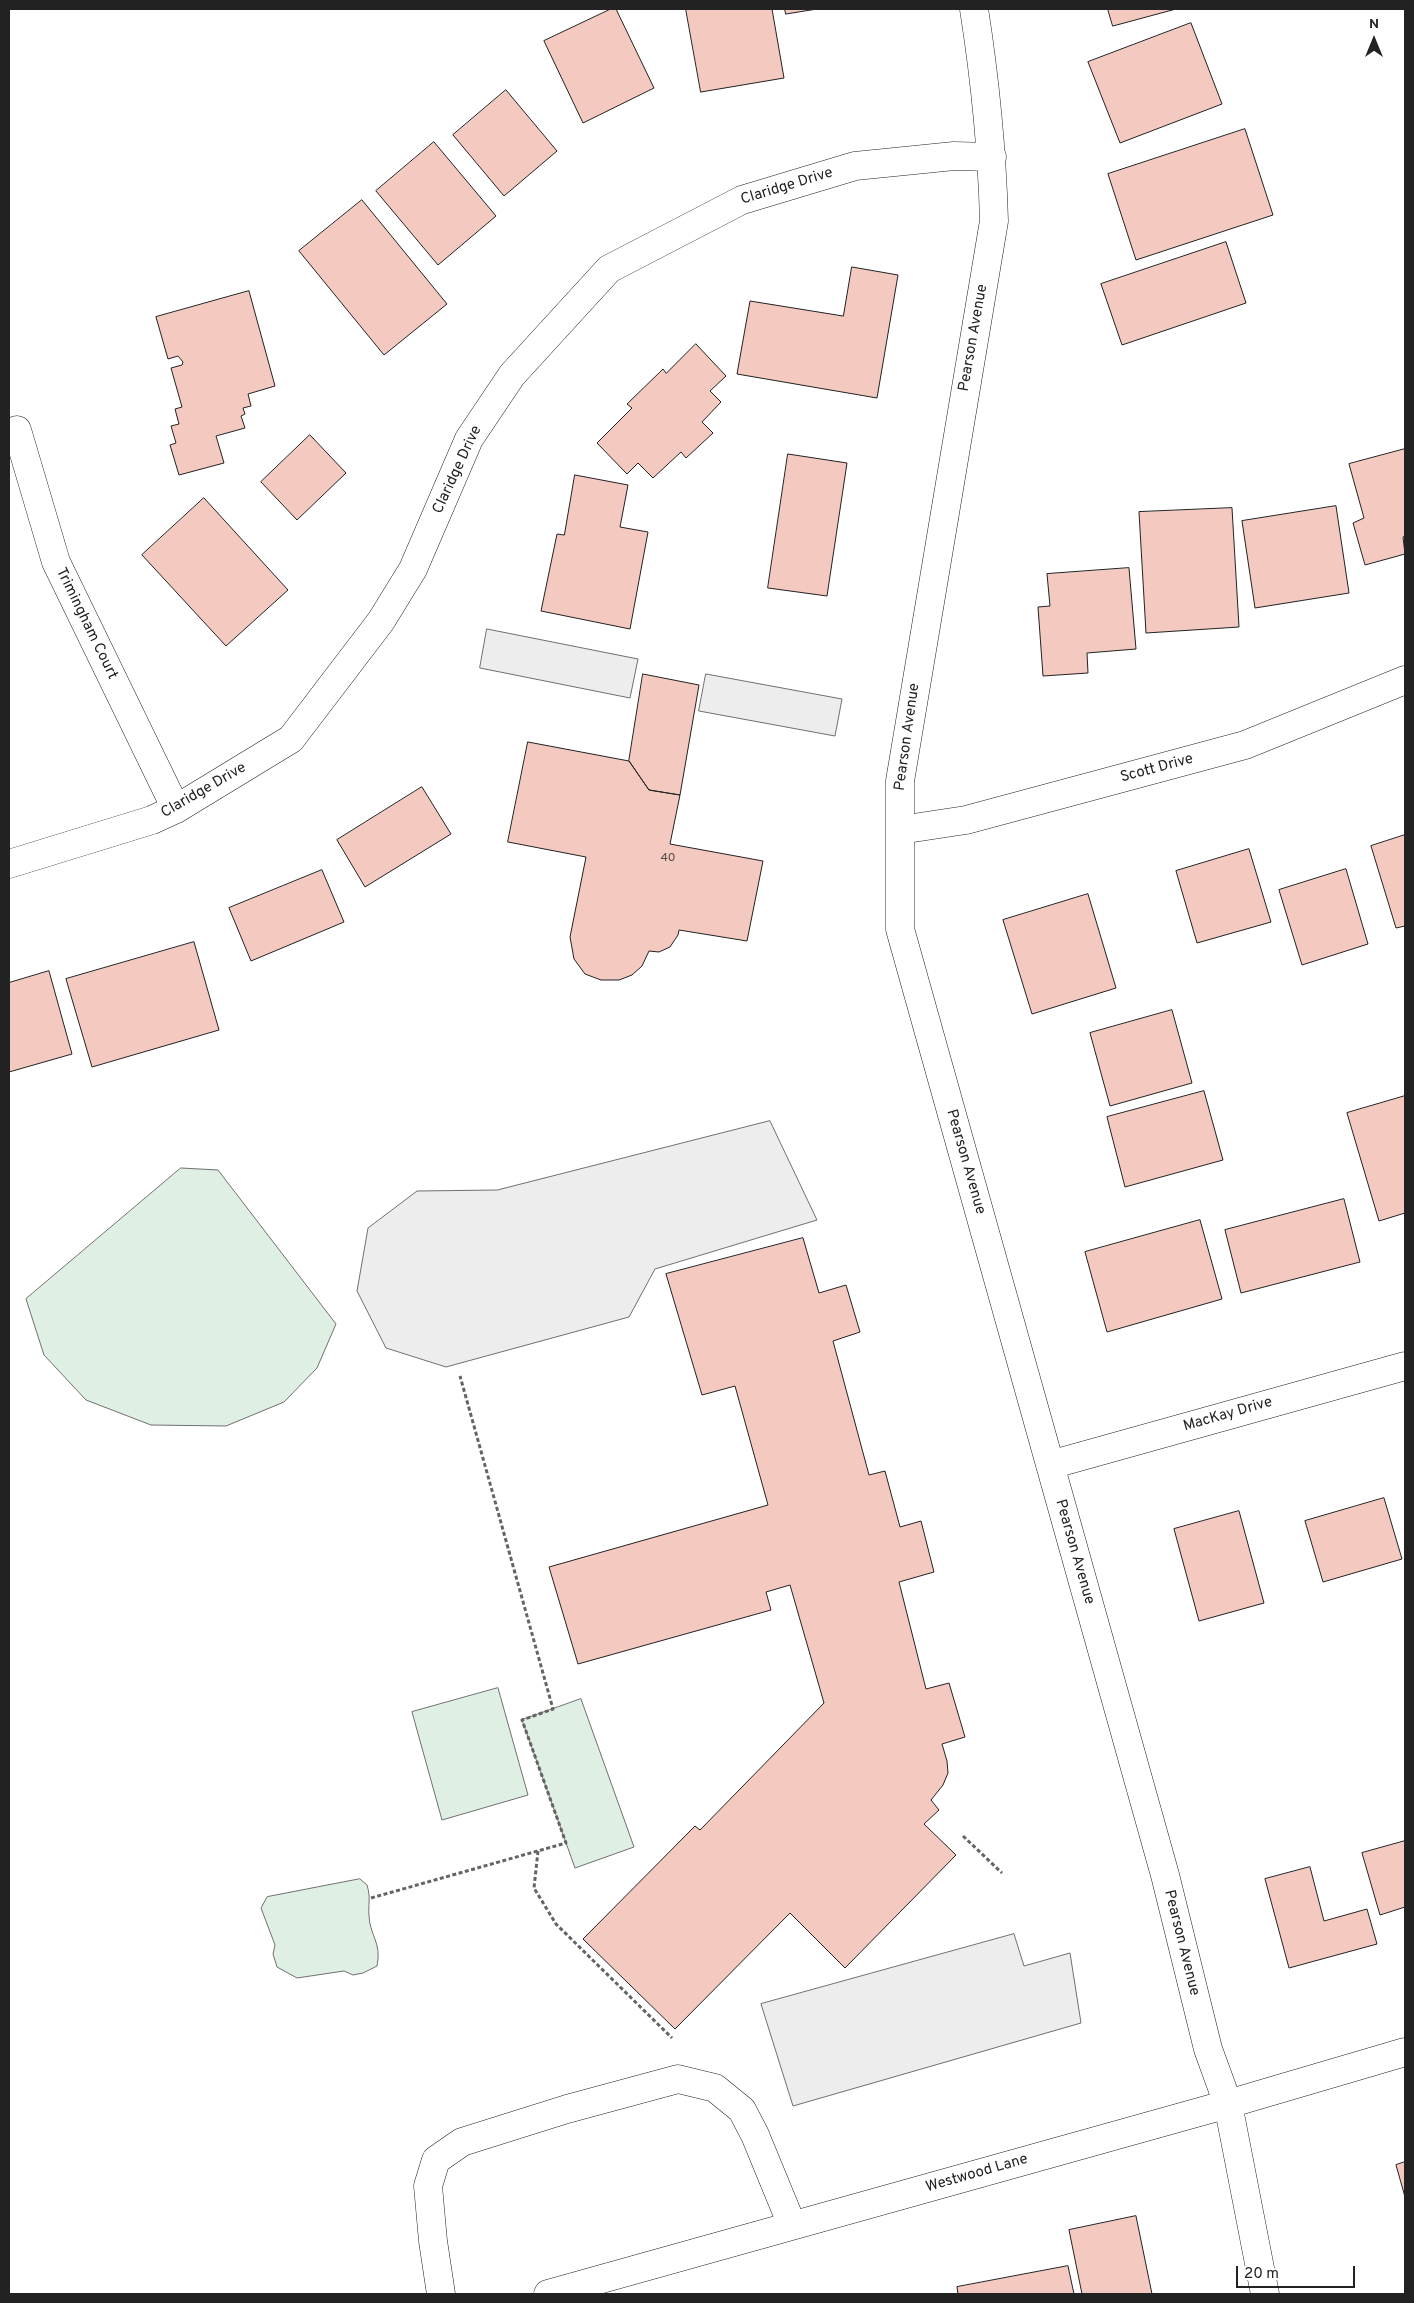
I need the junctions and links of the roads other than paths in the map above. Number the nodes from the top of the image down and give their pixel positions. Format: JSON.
{"nodes":[{"id":1,"x":974,"y":9,"type":"edge"},
{"id":2,"x":992,"y":157,"type":"junction"},
{"id":3,"x":17,"y":430,"type":"dead end"},
{"id":4,"x":1405,"y":680,"type":"edge"},
{"id":5,"x":176,"y":808,"type":"junction"},
{"id":6,"x":900,"y":830,"type":"junction"},
{"id":7,"x":9,"y":864,"type":"edge"},
{"id":8,"x":1405,"y":1366,"type":"edge"},
{"id":9,"x":1050,"y":1465,"type":"junction"},
{"id":10,"x":1405,"y":2052,"type":"edge"},
{"id":11,"x":1228,"y":2104,"type":"junction"},
{"id":12,"x":792,"y":2225,"type":"junction"},
{"id":13,"x":441,"y":2294,"type":"edge"},
{"id":14,"x":548,"y":2294,"type":"edge"},
{"id":15,"x":1265,"y":2294,"type":"edge"}],
"edges":[{"from":1,"to":2,"type":"street","name":"Pearson Avenue"},
{"from":2,"to":5,"type":"street","name":"Claridge Drive"},
{"from":2,"to":6,"type":"street","name":"Pearson Avenue"},
{"from":3,"to":5,"type":"street","name":"Trimingham Court"},
{"from":4,"to":6,"type":"street","name":"Scott Drive"},
{"from":5,"to":7,"type":"street","name":"Claridge Drive"},
{"from":6,"to":9,"type":"street","name":"Pearson Avenue"},
{"from":8,"to":9,"type":"street","name":"MacKay Drive"},
{"from":9,"to":11,"type":"street","name":"Pearson Avenue"},
{"from":10,"to":11,"type":"street","name":"Westwood Lane"},
{"from":11,"to":12,"type":"street","name":"Westwood Lane"},
{"from":11,"to":15,"type":"street","name":"Pearson Avenue"},
{"from":12,"to":13,"type":"street"},
{"from":12,"to":14,"type":"street","name":"Westwood Lane"}]}
